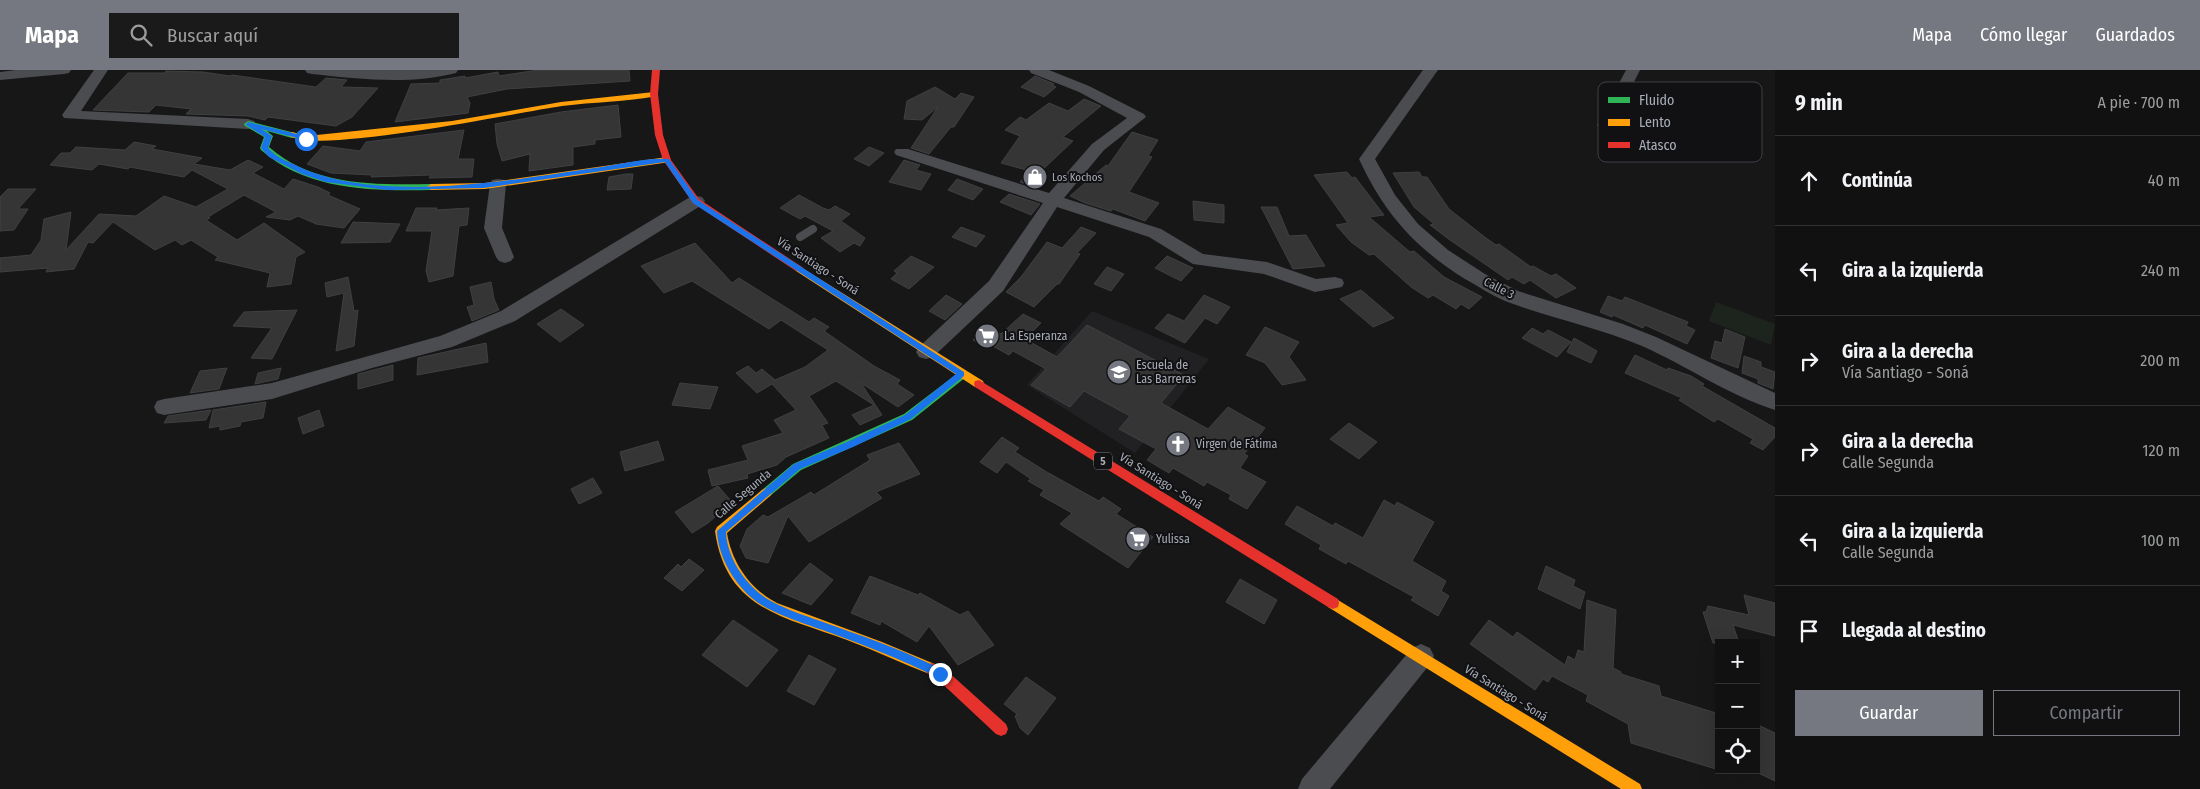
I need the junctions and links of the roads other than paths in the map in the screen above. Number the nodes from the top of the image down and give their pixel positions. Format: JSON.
{"nodes":[{"id":1,"x":64,"y":70,"type":"edge"},
{"id":2,"x":102,"y":70,"type":"edge"},
{"id":3,"x":312,"y":70,"type":"edge"},
{"id":4,"x":451,"y":70,"type":"edge"},
{"id":5,"x":656,"y":70,"type":"edge"},
{"id":6,"x":1036,"y":70,"type":"edge"},
{"id":7,"x":1431,"y":70,"type":"edge"},
{"id":8,"x":1633,"y":70,"type":"edge"},
{"id":9,"x":0,"y":76,"type":"edge"},
{"id":10,"x":1627,"y":82,"type":"edge"},
{"id":11,"x":654,"y":94,"type":"junction"},
{"id":12,"x":248,"y":124,"type":"junction"},
{"id":13,"x":902,"y":152,"type":"dead end"},
{"id":14,"x":667,"y":160,"type":"junction"},
{"id":15,"x":498,"y":184,"type":"junction"},
{"id":16,"x":1053,"y":200,"type":"junction"},
{"id":17,"x":696,"y":201,"type":"junction"},
{"id":18,"x":812,"y":229,"type":"dead end"},
{"id":19,"x":800,"y":237,"type":"dead end"},
{"id":20,"x":505,"y":257,"type":"dead end"},
{"id":21,"x":1335,"y":283,"type":"dead end"},
{"id":22,"x":926,"y":352,"type":"junction"},
{"id":23,"x":962,"y":374,"type":"junction"},
{"id":24,"x":1775,"y":402,"type":"edge"},
{"id":25,"x":164,"y":407,"type":"dead end"},
{"id":26,"x":1421,"y":656,"type":"junction"},
{"id":27,"x":1001,"y":729,"type":"dead end"},
{"id":28,"x":1312,"y":789,"type":"edge"},
{"id":29,"x":1635,"y":789,"type":"edge"}],
"edges":[{"from":1,"to":9,"type":"street"},
{"from":2,"to":12,"type":"street"},
{"from":3,"to":4,"type":"street"},
{"from":5,"to":11,"type":"street","name":"Vía Santiago - Soná","number":"5"},
{"from":6,"to":16,"type":"street"},
{"from":7,"to":24,"type":"street","name":"Calle 3"},
{"from":8,"to":10,"type":"street"},
{"from":11,"to":12,"type":"street"},
{"from":11,"to":14,"type":"street","name":"Vía Santiago - Soná","number":"5"},
{"from":12,"to":15,"type":"street"},
{"from":13,"to":16,"type":"street"},
{"from":14,"to":15,"type":"street"},
{"from":14,"to":17,"type":"street","name":"Vía Santiago - Soná","number":"5"},
{"from":15,"to":20,"type":"street"},
{"from":16,"to":21,"type":"street"},
{"from":16,"to":22,"type":"street"},
{"from":17,"to":22,"type":"street","name":"Vía Santiago - Soná","number":"5"},
{"from":17,"to":25,"type":"street"},
{"from":18,"to":19,"type":"lane"},
{"from":22,"to":23,"type":"street","name":"Vía Santiago - Soná","number":"5"},
{"from":23,"to":26,"type":"street","name":"Vía Santiago - Soná","number":"5"},
{"from":23,"to":27,"type":"street","name":"Calle Segunda"},
{"from":26,"to":28,"type":"street"},
{"from":26,"to":29,"type":"street","name":"Vía Santiago - Soná","number":"5"}]}
